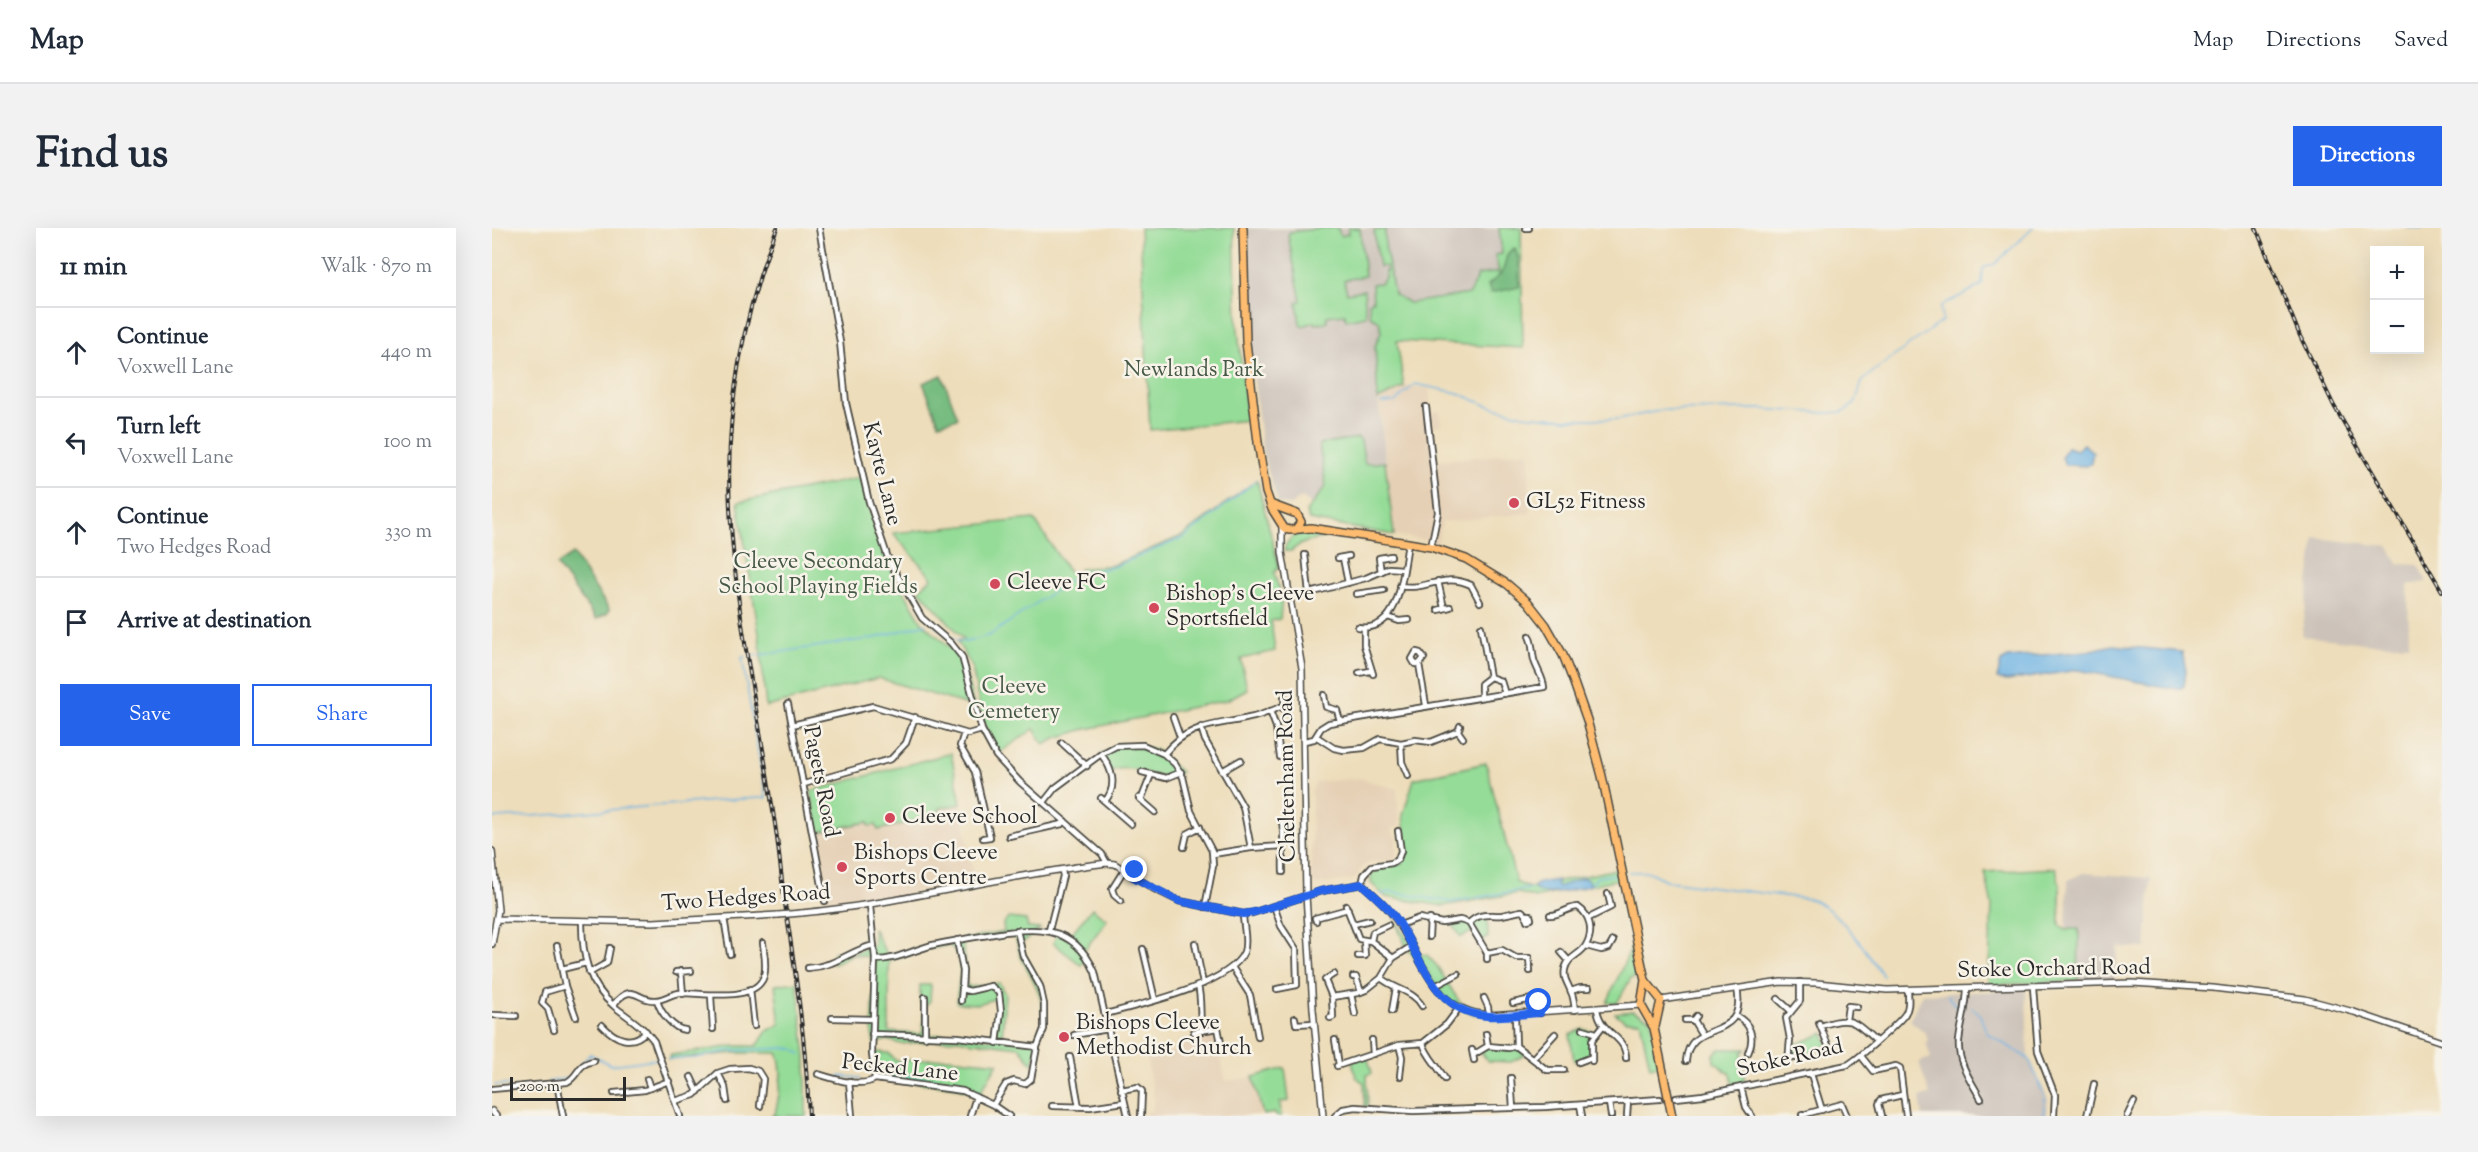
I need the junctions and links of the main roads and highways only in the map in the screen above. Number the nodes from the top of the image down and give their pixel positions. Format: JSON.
{"nodes":[{"id":1,"x":1243,"y":228,"type":"edge"},
{"id":2,"x":1270,"y":504,"type":"junction"},
{"id":3,"x":1290,"y":511,"type":"junction"},
{"id":4,"x":1300,"y":519,"type":"junction"},
{"id":5,"x":1282,"y":524,"type":"junction"},
{"id":6,"x":1311,"y":528,"type":"junction"},
{"id":7,"x":1294,"y":530,"type":"junction"},
{"id":8,"x":1646,"y":980,"type":"junction"},
{"id":9,"x":1654,"y":992,"type":"junction"},
{"id":10,"x":1642,"y":996,"type":"junction"},
{"id":11,"x":1659,"y":1009,"type":"junction"},
{"id":12,"x":1646,"y":1012,"type":"junction"},
{"id":13,"x":1654,"y":1028,"type":"junction"},
{"id":14,"x":1672,"y":1116,"type":"edge"}],
"edges":[{"from":1,"to":2,"type":"main road"},
{"from":2,"to":3,"type":"main road"},
{"from":2,"to":5,"type":"main road"},
{"from":3,"to":4,"type":"main road"},
{"from":3,"to":5,"type":"main road"},
{"from":4,"to":6,"type":"main road"},
{"from":4,"to":7,"type":"main road"},
{"from":5,"to":7,"type":"main road"},
{"from":6,"to":7,"type":"main road"},
{"from":6,"to":8,"type":"main road"},
{"from":8,"to":9,"type":"main road"},
{"from":8,"to":10,"type":"main road"},
{"from":9,"to":10,"type":"main road"},
{"from":9,"to":11,"type":"main road"},
{"from":10,"to":12,"type":"main road"},
{"from":11,"to":12,"type":"main road"},
{"from":11,"to":13,"type":"main road"},
{"from":12,"to":13,"type":"main road"},
{"from":13,"to":14,"type":"main road"}]}
